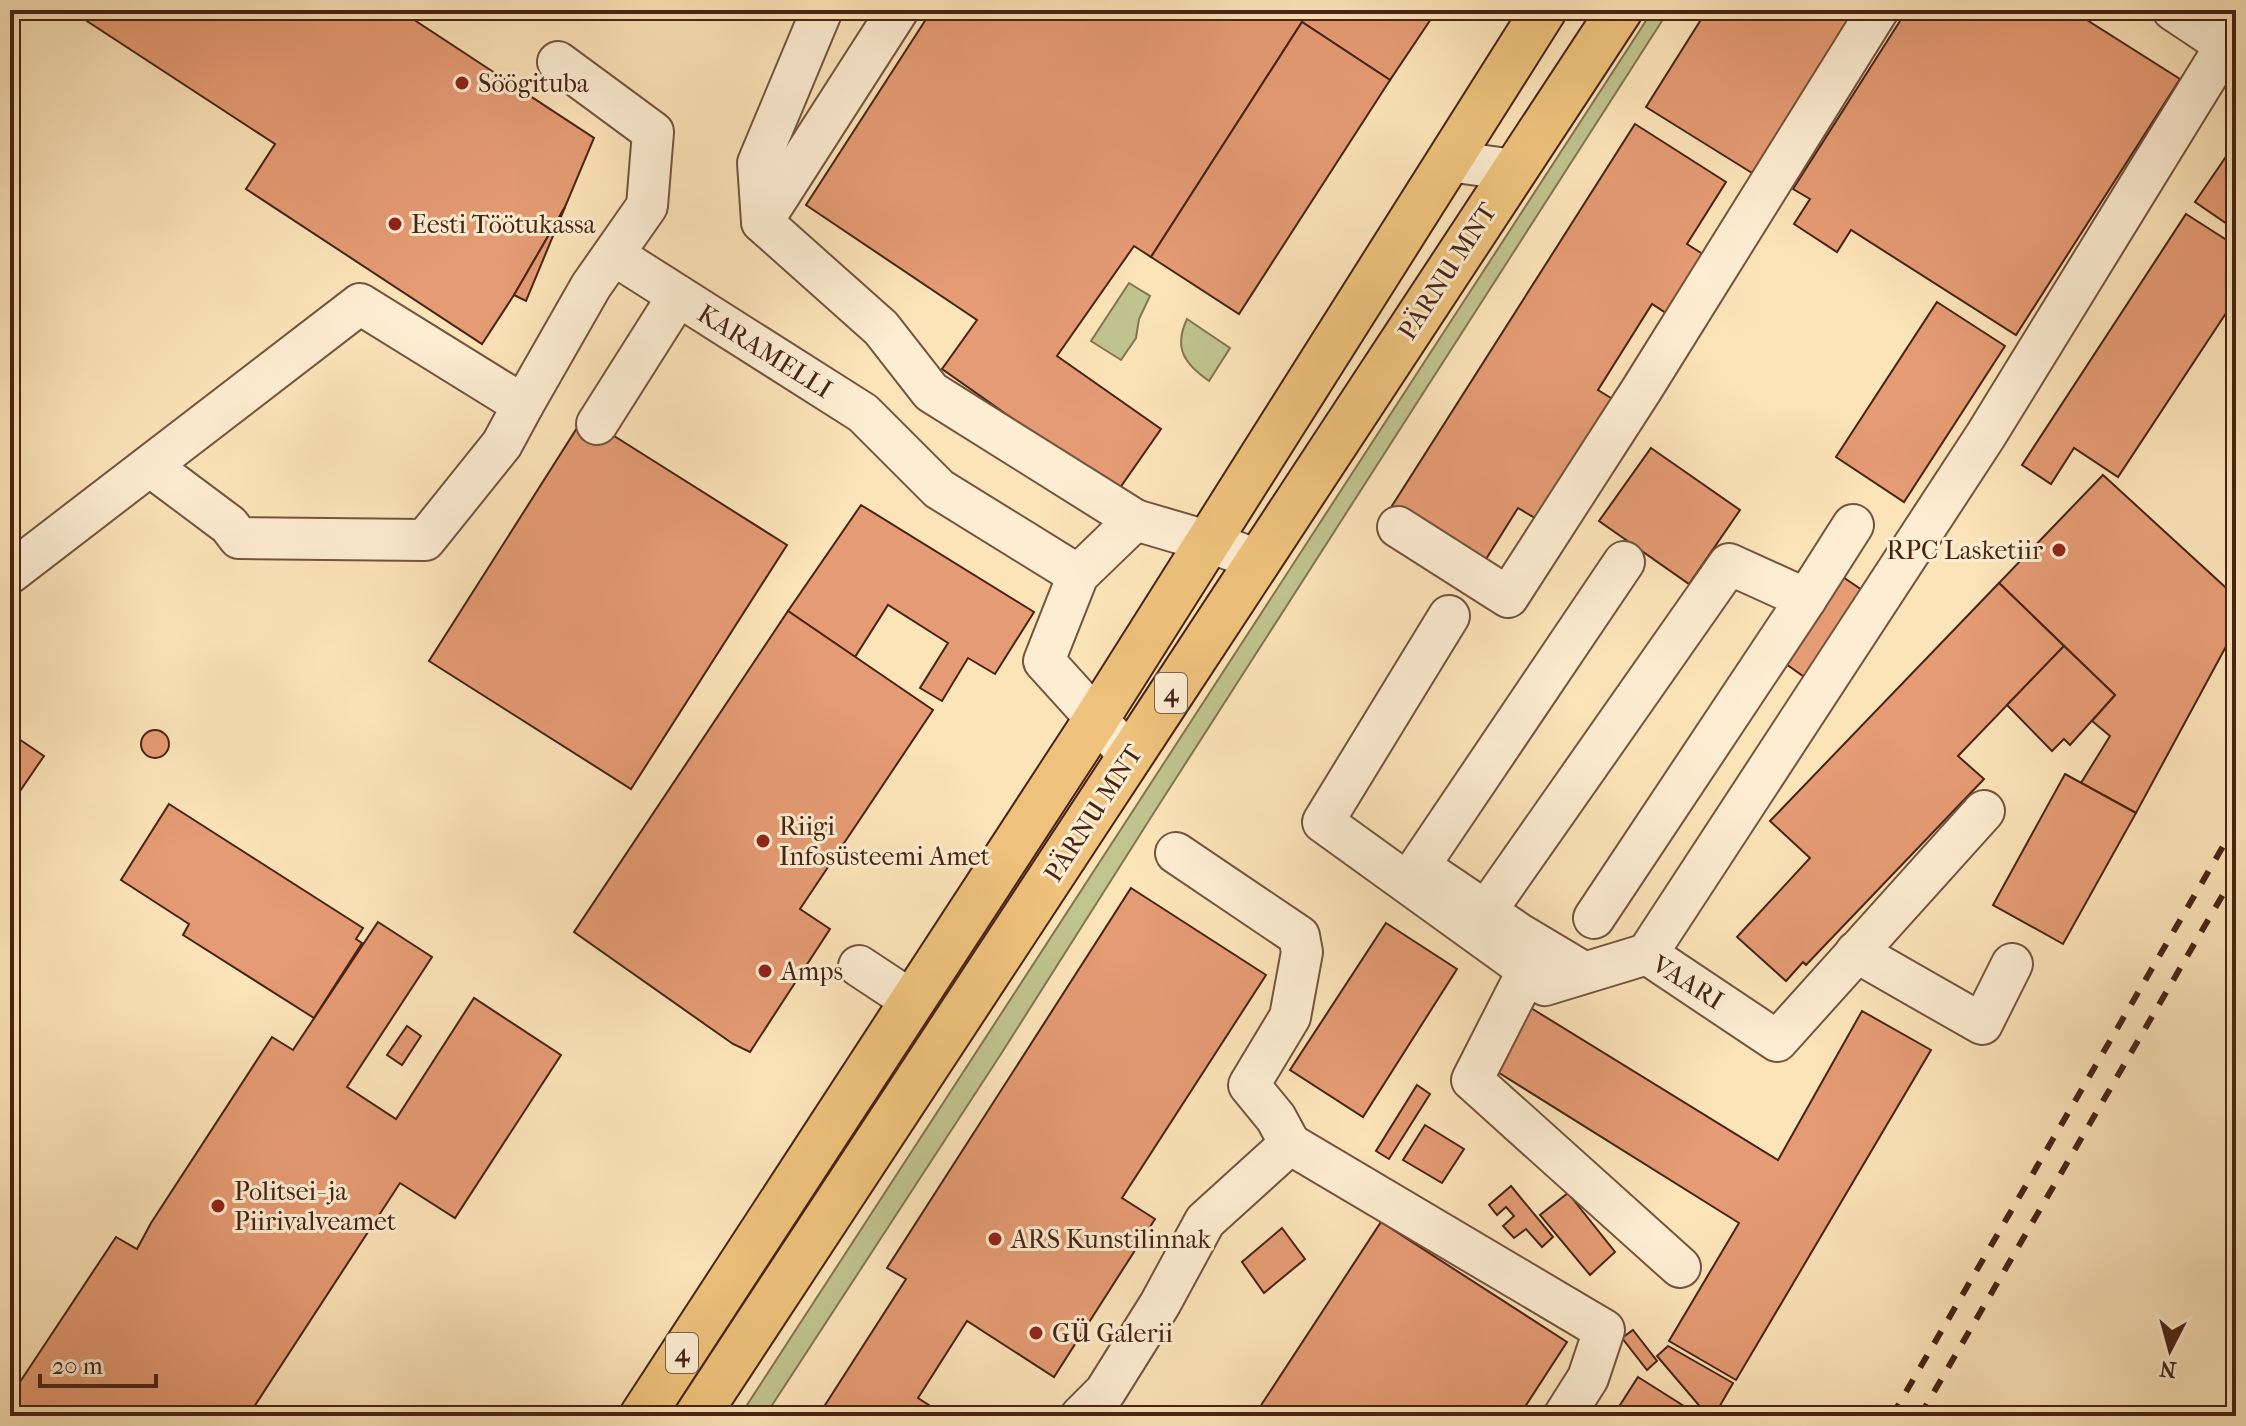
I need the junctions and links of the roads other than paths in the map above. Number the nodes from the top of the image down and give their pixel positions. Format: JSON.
{"nodes":[{"id":1,"x":822,"y":10,"type":"edge"},
{"id":2,"x":898,"y":10,"type":"edge"},
{"id":3,"x":1544,"y":10,"type":"edge"},
{"id":4,"x":1620,"y":10,"type":"edge"},
{"id":5,"x":1878,"y":10,"type":"edge"},
{"id":6,"x":2173,"y":10,"type":"edge"},
{"id":7,"x":2231,"y":48,"type":"edge"},
{"id":8,"x":558,"y":62,"type":"dead end"},
{"id":9,"x":1449,"y":161,"type":"junction"},
{"id":10,"x":1514,"y":170,"type":"junction"},
{"id":11,"x":762,"y":222,"type":"junction"},
{"id":12,"x":614,"y":255,"type":"junction"},
{"id":13,"x":678,"y":296,"type":"junction"},
{"id":14,"x":523,"y":405,"type":"junction"},
{"id":15,"x":597,"y":424,"type":"dead end"},
{"id":16,"x":150,"y":466,"type":"junction"},
{"id":17,"x":1135,"y":520,"type":"junction"},
{"id":18,"x":1853,"y":525,"type":"dead end"},
{"id":19,"x":1398,"y":527,"type":"dead end"},
{"id":20,"x":1210,"y":542,"type":"junction"},
{"id":21,"x":1257,"y":560,"type":"junction"},
{"id":22,"x":1624,"y":562,"type":"dead end"},
{"id":23,"x":10,"y":573,"type":"edge"},
{"id":24,"x":1078,"y":575,"type":"junction"},
{"id":25,"x":1806,"y":599,"type":"junction"},
{"id":26,"x":1449,"y":616,"type":"dead end"},
{"id":27,"x":1097,"y":718,"type":"junction"},
{"id":28,"x":1130,"y":756,"type":"junction"},
{"id":29,"x":1984,"y":811,"type":"dead end"},
{"id":30,"x":1176,"y":853,"type":"dead end"},
{"id":31,"x":1486,"y":911,"type":"junction"},
{"id":32,"x":1594,"y":918,"type":"dead end"},
{"id":33,"x":1856,"y":952,"type":"junction"},
{"id":34,"x":1647,"y":954,"type":"junction"},
{"id":35,"x":2012,"y":964,"type":"dead end"},
{"id":36,"x":859,"y":966,"type":"dead end"},
{"id":37,"x":1583,"y":972,"type":"junction"},
{"id":38,"x":1537,"y":977,"type":"junction"},
{"id":39,"x":912,"y":1001,"type":"junction"},
{"id":40,"x":1290,"y":1144,"type":"junction"},
{"id":41,"x":1680,"y":1267,"type":"dead end"},
{"id":42,"x":642,"y":1416,"type":"edge"},
{"id":43,"x":697,"y":1416,"type":"edge"},
{"id":44,"x":1081,"y":1416,"type":"edge"},
{"id":45,"x":1564,"y":1416,"type":"edge"}],
"edges":[{"from":1,"to":11,"type":"street"},
{"from":2,"to":11,"type":"street"},
{"from":3,"to":9,"type":"main road","name":"PÄRNU MNT","number":"4"},
{"from":4,"to":10,"type":"main road","name":"PÄRNU MNT","number":"4"},
{"from":5,"to":19,"type":"street"},
{"from":6,"to":7,"type":"street"},
{"from":7,"to":34,"type":"street"},
{"from":8,"to":12,"type":"street"},
{"from":9,"to":10,"type":"street"},
{"from":9,"to":20,"type":"main road","name":"PÄRNU MNT","number":"4"},
{"from":10,"to":21,"type":"main road","name":"PÄRNU MNT","number":"4"},
{"from":11,"to":17,"type":"street"},
{"from":12,"to":13,"type":"street","name":"KARAMELLI"},
{"from":12,"to":14,"type":"street"},
{"from":13,"to":15,"type":"street"},
{"from":13,"to":24,"type":"street","name":"KARAMELLI"},
{"from":14,"to":16,"type":"street"},
{"from":14,"to":16,"type":"street"},
{"from":16,"to":23,"type":"street"},
{"from":17,"to":20,"type":"street"},
{"from":17,"to":24,"type":"street"},
{"from":18,"to":25,"type":"street"},
{"from":20,"to":21,"type":"street"},
{"from":20,"to":27,"type":"main road","name":"PÄRNU MNT","number":"4"},
{"from":21,"to":28,"type":"main road","name":"PÄRNU MNT","number":"4"},
{"from":22,"to":31,"type":"street"},
{"from":24,"to":27,"type":"street"},
{"from":25,"to":31,"type":"street"},
{"from":25,"to":32,"type":"street"},
{"from":26,"to":38,"type":"street"},
{"from":27,"to":28,"type":"street"},
{"from":27,"to":39,"type":"main road","name":"PÄRNU MNT","number":"4"},
{"from":28,"to":43,"type":"main road","name":"PÄRNU MNT","number":"4"},
{"from":29,"to":33,"type":"street"},
{"from":30,"to":40,"type":"street"},
{"from":31,"to":37,"type":"street"},
{"from":33,"to":34,"type":"street","name":"VAARI"},
{"from":33,"to":35,"type":"street"},
{"from":34,"to":37,"type":"street","name":"VAARI"},
{"from":36,"to":39,"type":"street"},
{"from":37,"to":38,"type":"street","name":"VAARI"},
{"from":38,"to":41,"type":"street"},
{"from":39,"to":42,"type":"main road","name":"PÄRNU MNT","number":"4"},
{"from":40,"to":44,"type":"street"},
{"from":40,"to":45,"type":"street"}]}
